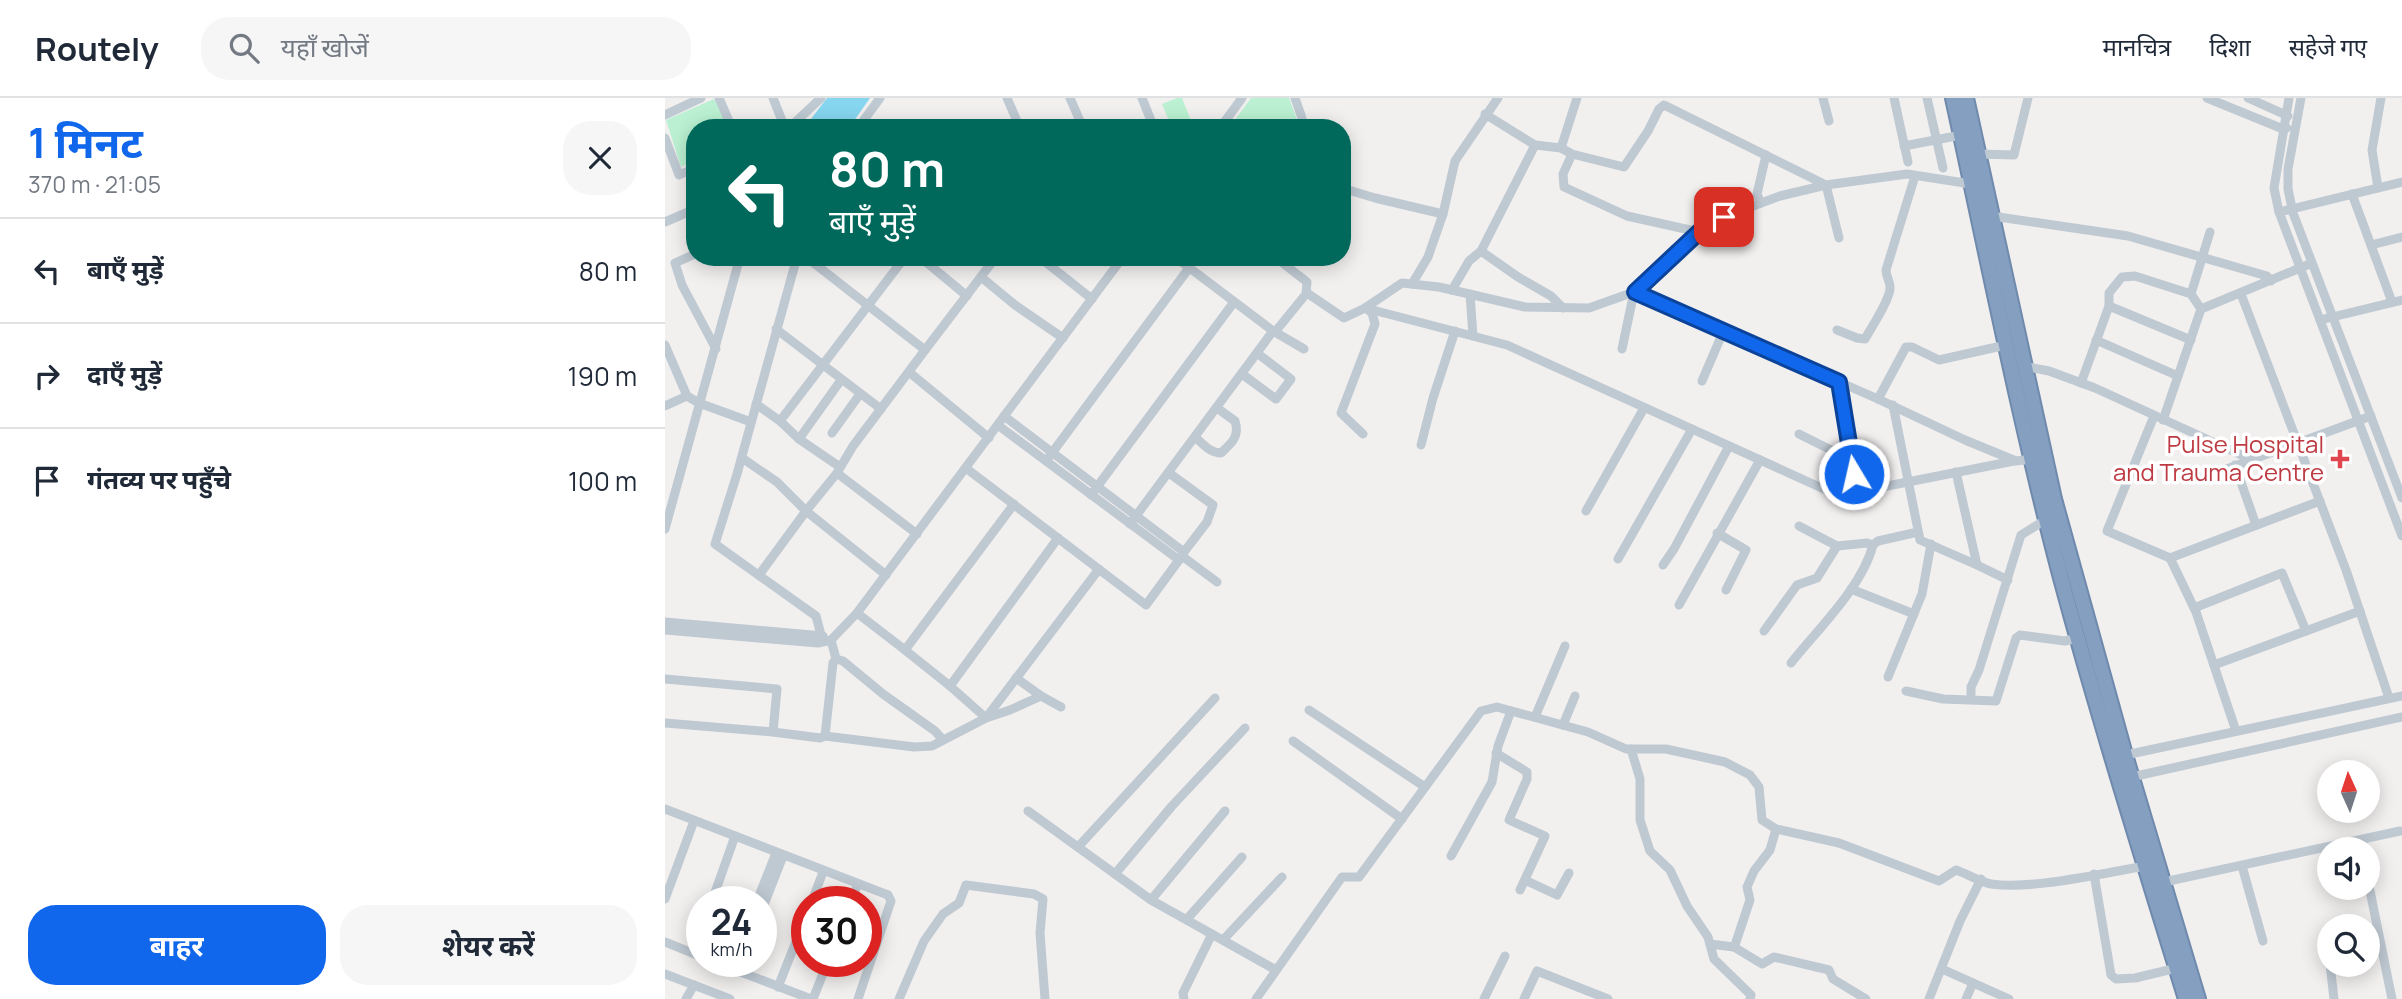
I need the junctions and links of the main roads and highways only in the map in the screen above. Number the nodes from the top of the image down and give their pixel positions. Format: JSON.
{"nodes":[{"id":1,"x":1953,"y":98,"type":"edge"},
{"id":2,"x":1966,"y":98,"type":"edge"},
{"id":3,"x":2018,"y":366,"type":"junction"},
{"id":4,"x":2119,"y":757,"type":"junction"},
{"id":5,"x":2126,"y":779,"type":"junction"},
{"id":6,"x":2186,"y":999,"type":"edge"},
{"id":7,"x":2198,"y":999,"type":"edge"}],
"edges":[{"from":1,"to":3,"type":"highway"},
{"from":2,"to":3,"type":"highway"},
{"from":3,"to":4,"type":"highway"},
{"from":3,"to":4,"type":"highway"},
{"from":4,"to":5,"type":"highway"},
{"from":5,"to":6,"type":"highway"},
{"from":5,"to":7,"type":"highway"}]}
